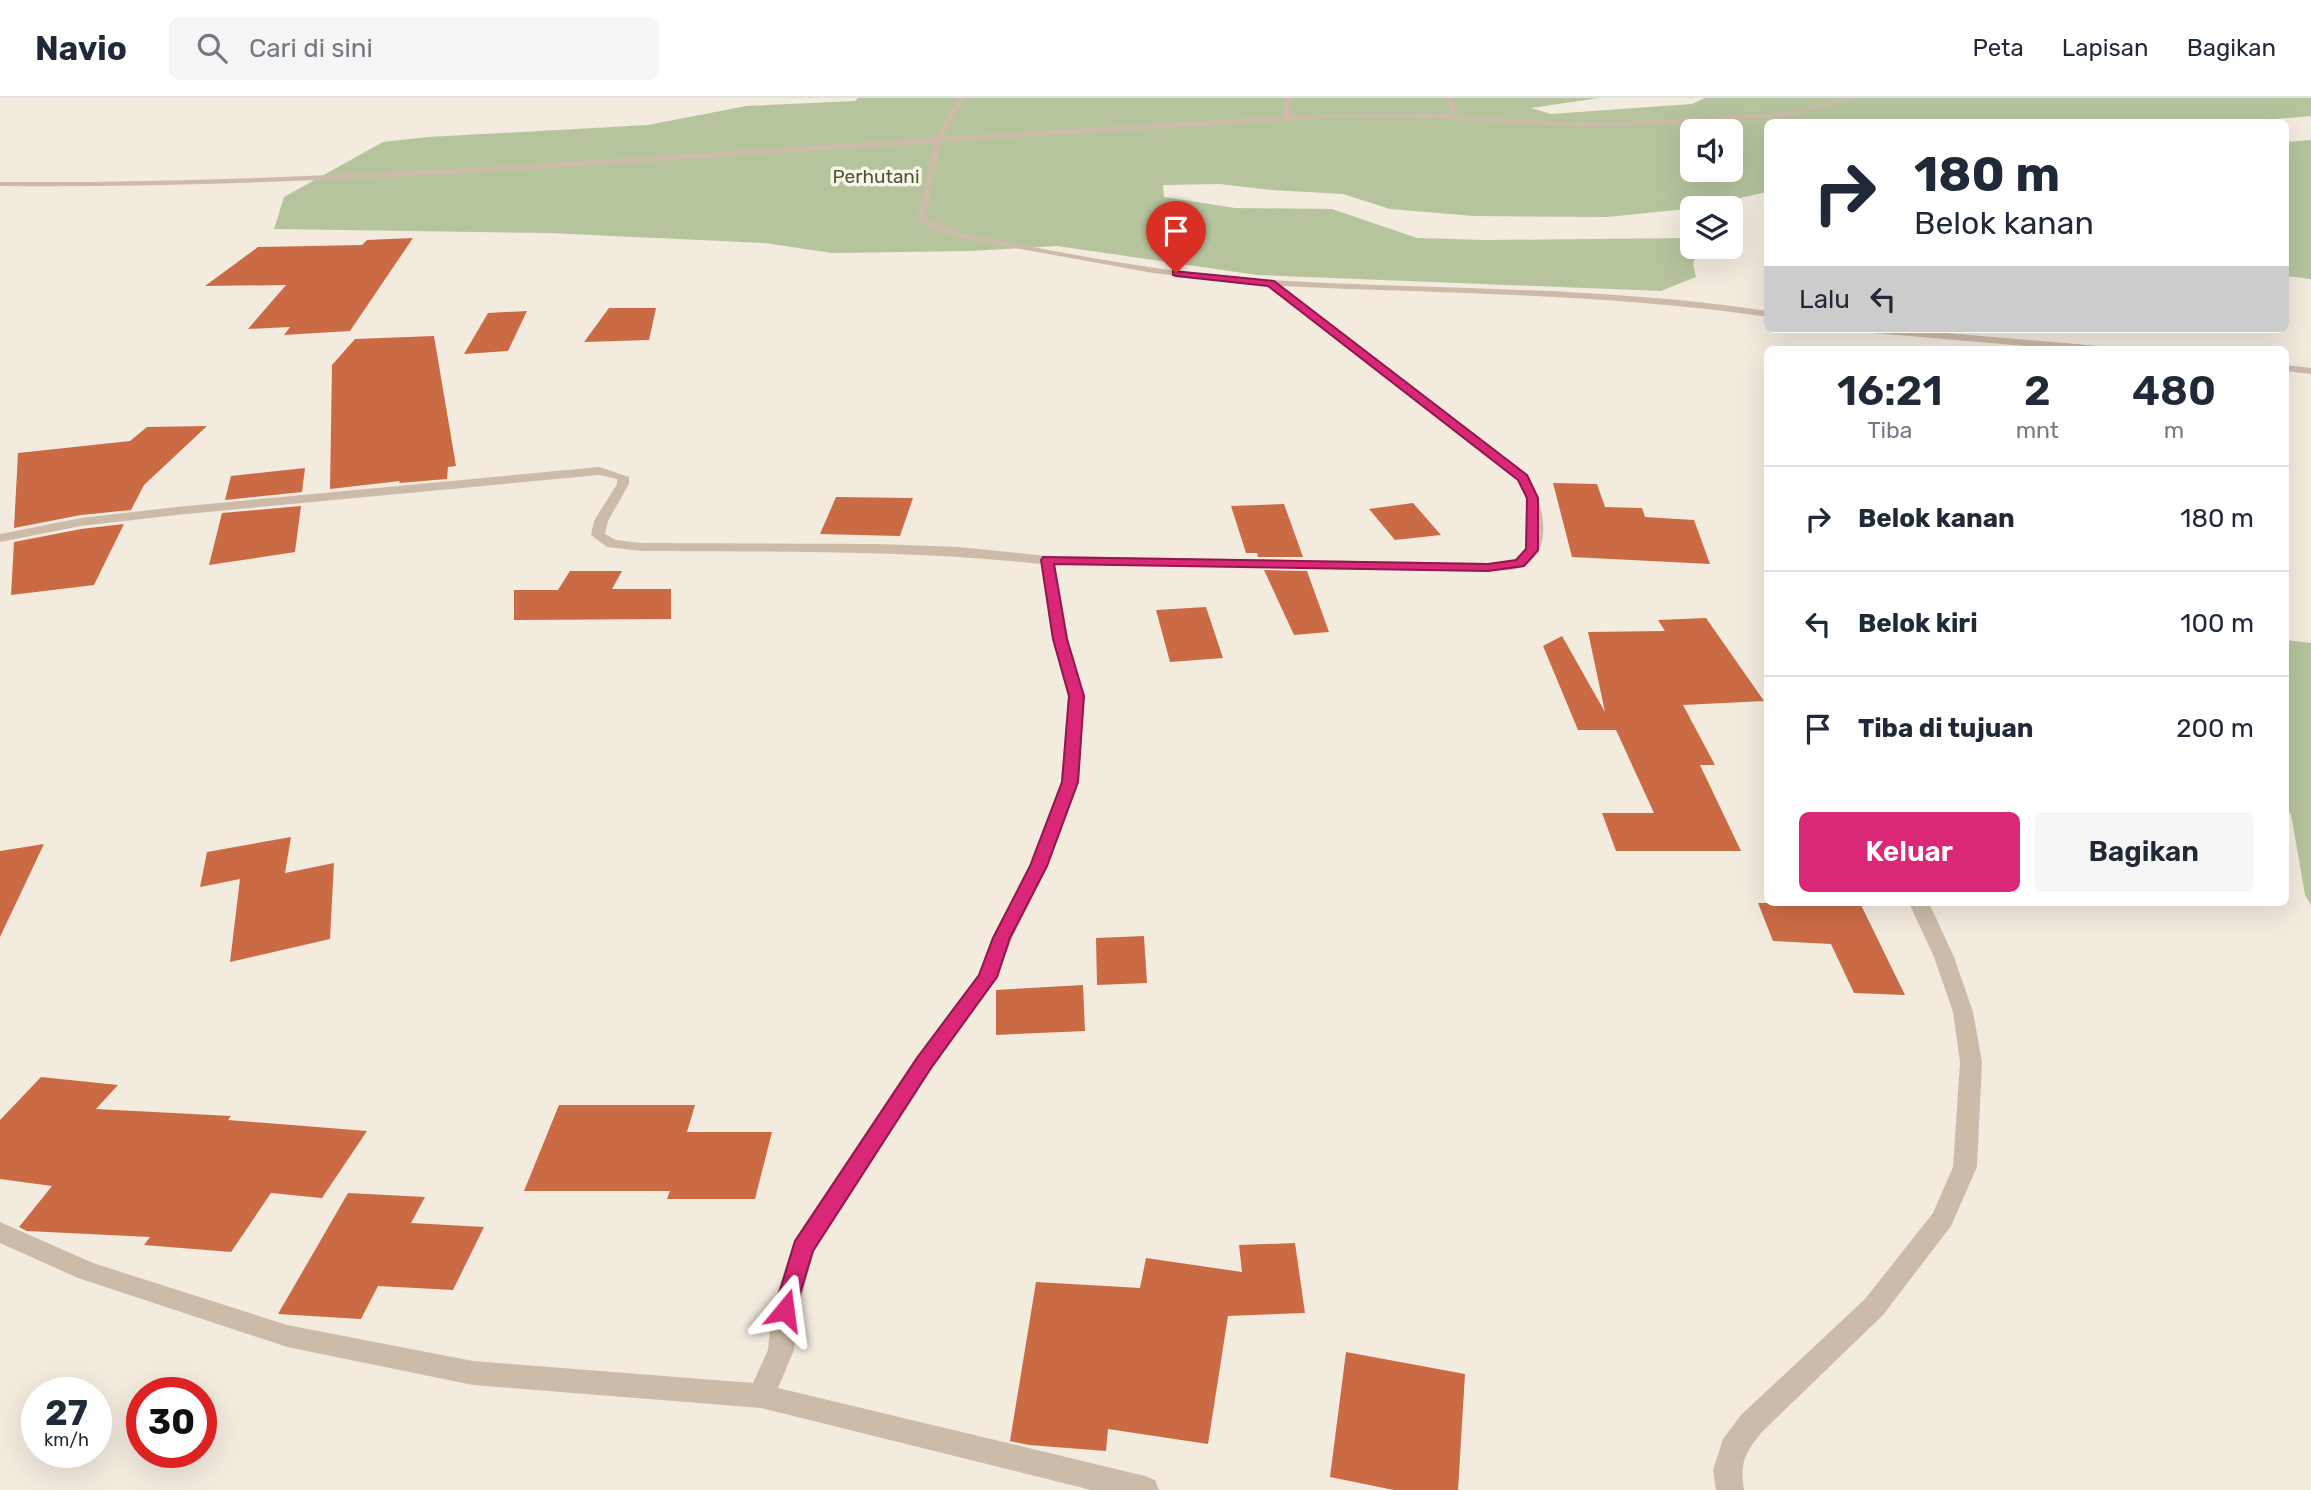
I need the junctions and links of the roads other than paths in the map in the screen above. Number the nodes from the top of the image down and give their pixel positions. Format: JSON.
{"nodes":[{"id":1,"x":961,"y":98,"type":"edge"},
{"id":2,"x":1289,"y":98,"type":"edge"},
{"id":3,"x":1448,"y":98,"type":"edge"},
{"id":4,"x":1854,"y":98,"type":"edge"},
{"id":5,"x":1289,"y":117,"type":"junction"},
{"id":6,"x":1455,"y":117,"type":"junction"},
{"id":7,"x":939,"y":140,"type":"junction"},
{"id":8,"x":0,"y":184,"type":"edge"},
{"id":9,"x":1270,"y":283,"type":"junction"},
{"id":10,"x":1764,"y":314,"type":"edge"},
{"id":11,"x":1909,"y":333,"type":"edge"},
{"id":12,"x":2064,"y":346,"type":"edge"},
{"id":13,"x":2289,"y":368,"type":"edge"},
{"id":14,"x":2311,"y":371,"type":"edge"},
{"id":15,"x":0,"y":538,"type":"edge"},
{"id":16,"x":1047,"y":560,"type":"junction"},
{"id":17,"x":1920,"y":906,"type":"edge"},
{"id":18,"x":0,"y":1233,"type":"edge"},
{"id":19,"x":761,"y":1396,"type":"junction"},
{"id":20,"x":1145,"y":1490,"type":"edge"},
{"id":21,"x":1730,"y":1490,"type":"edge"}],
"edges":[{"from":1,"to":7,"type":"street"},
{"from":2,"to":5,"type":"street"},
{"from":3,"to":6,"type":"street"},
{"from":4,"to":6,"type":"street"},
{"from":5,"to":6,"type":"street"},
{"from":5,"to":7,"type":"street"},
{"from":7,"to":8,"type":"street"},
{"from":7,"to":9,"type":"street"},
{"from":9,"to":10,"type":"street"},
{"from":9,"to":16,"type":"street"},
{"from":11,"to":12,"type":"street"},
{"from":13,"to":14,"type":"street"},
{"from":15,"to":16,"type":"street"},
{"from":16,"to":19,"type":"street"},
{"from":17,"to":21,"type":"street"},
{"from":18,"to":19,"type":"street"},
{"from":19,"to":20,"type":"street"}]}
